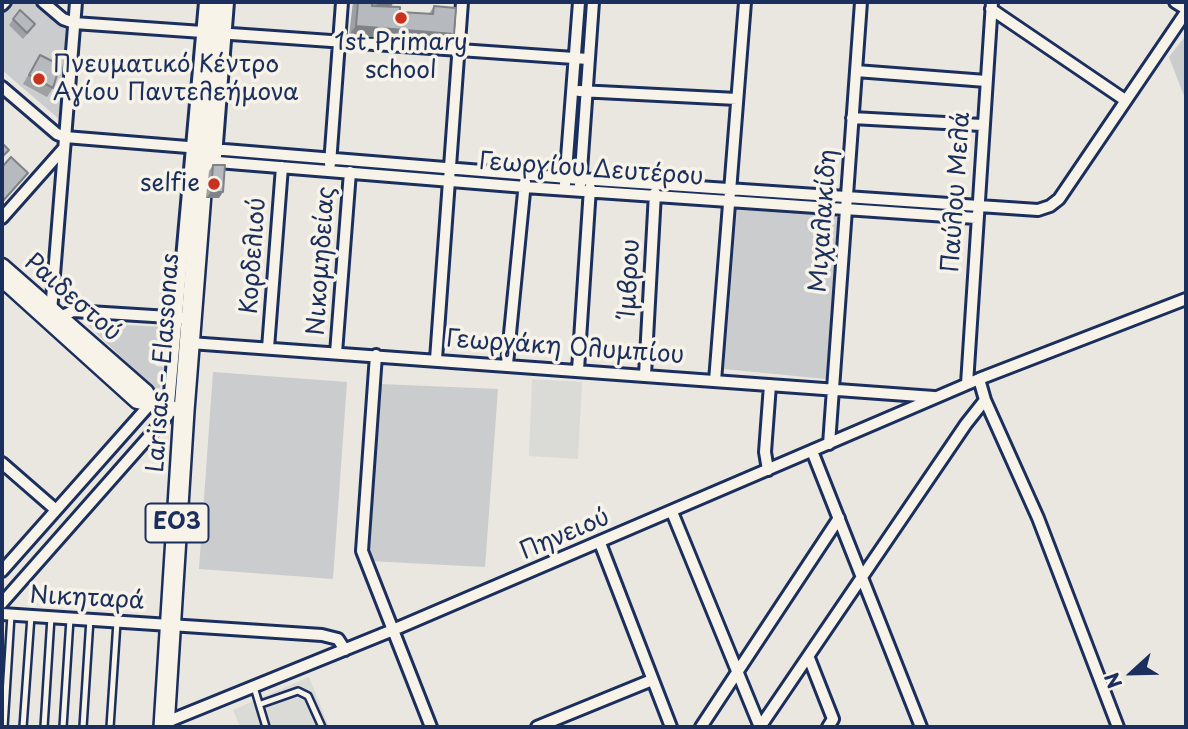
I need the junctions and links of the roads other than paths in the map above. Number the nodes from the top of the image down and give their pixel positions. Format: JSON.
{"nodes":[{"id":1,"x":43,"y":2,"type":"edge"},
{"id":2,"x":76,"y":2,"type":"edge"},
{"id":3,"x":205,"y":2,"type":"edge"},
{"id":4,"x":216,"y":2,"type":"edge"},
{"id":5,"x":228,"y":2,"type":"edge"},
{"id":6,"x":342,"y":2,"type":"edge"},
{"id":7,"x":462,"y":2,"type":"edge"},
{"id":8,"x":579,"y":2,"type":"edge"},
{"id":9,"x":593,"y":2,"type":"edge"},
{"id":10,"x":745,"y":2,"type":"edge"},
{"id":11,"x":861,"y":2,"type":"edge"},
{"id":12,"x":1175,"y":2,"type":"edge"},
{"id":13,"x":992,"y":5,"type":"edge"},
{"id":14,"x":1186,"y":11,"type":"edge"},
{"id":15,"x":74,"y":23,"type":"junction"},
{"id":16,"x":214,"y":33,"type":"junction"},
{"id":17,"x":340,"y":42,"type":"junction"},
{"id":18,"x":458,"y":51,"type":"junction"},
{"id":19,"x":575,"y":59,"type":"junction"},
{"id":20,"x":588,"y":60,"type":"junction"},
{"id":21,"x":856,"y":71,"type":"junction"},
{"id":22,"x":986,"y":82,"type":"junction"},
{"id":23,"x":2,"y":87,"type":"edge"},
{"id":24,"x":572,"y":90,"type":"junction"},
{"id":25,"x":586,"y":91,"type":"junction"},
{"id":26,"x":737,"y":99,"type":"junction"},
{"id":27,"x":1125,"y":100,"type":"junction"},
{"id":28,"x":852,"y":118,"type":"junction"},
{"id":29,"x":982,"y":125,"type":"junction"},
{"id":30,"x":64,"y":142,"type":"junction"},
{"id":31,"x":204,"y":154,"type":"junction"},
{"id":32,"x":331,"y":158,"type":"junction"},
{"id":33,"x":282,"y":167,"type":"junction"},
{"id":34,"x":450,"y":168,"type":"junction"},
{"id":35,"x":330,"y":171,"type":"junction"},
{"id":36,"x":350,"y":172,"type":"junction"},
{"id":37,"x":526,"y":175,"type":"junction"},
{"id":38,"x":565,"y":178,"type":"junction"},
{"id":39,"x":449,"y":181,"type":"junction"},
{"id":40,"x":656,"y":184,"type":"junction"},
{"id":41,"x":585,"y":185,"type":"junction"},
{"id":42,"x":525,"y":187,"type":"junction"},
{"id":43,"x":565,"y":190,"type":"junction"},
{"id":44,"x":730,"y":190,"type":"junction"},
{"id":45,"x":654,"y":197,"type":"junction"},
{"id":46,"x":847,"y":197,"type":"junction"},
{"id":47,"x":729,"y":202,"type":"junction"},
{"id":48,"x":976,"y":206,"type":"junction"},
{"id":49,"x":846,"y":210,"type":"junction"},
{"id":50,"x":2,"y":218,"type":"edge"},
{"id":51,"x":976,"y":218,"type":"junction"},
{"id":52,"x":2,"y":266,"type":"edge"},
{"id":53,"x":2,"y":279,"type":"edge"},
{"id":54,"x":1186,"y":299,"type":"edge"},
{"id":55,"x":54,"y":316,"type":"junction"},
{"id":56,"x":185,"y":318,"type":"junction"},
{"id":57,"x":190,"y":343,"type":"junction"},
{"id":58,"x":268,"y":348,"type":"junction"},
{"id":59,"x":336,"y":353,"type":"junction"},
{"id":60,"x":376,"y":355,"type":"junction"},
{"id":61,"x":436,"y":359,"type":"junction"},
{"id":62,"x":507,"y":364,"type":"junction"},
{"id":63,"x":578,"y":370,"type":"junction"},
{"id":64,"x":645,"y":375,"type":"junction"},
{"id":65,"x":979,"y":379,"type":"junction"},
{"id":66,"x":715,"y":381,"type":"junction"},
{"id":67,"x":967,"y":384,"type":"junction"},
{"id":68,"x":770,"y":385,"type":"junction"},
{"id":69,"x":834,"y":390,"type":"junction"},
{"id":70,"x":937,"y":397,"type":"junction"},
{"id":71,"x":985,"y":400,"type":"junction"},
{"id":72,"x":152,"y":402,"type":"junction"},
{"id":73,"x":177,"y":410,"type":"junction"},
{"id":74,"x":829,"y":444,"type":"junction"},
{"id":75,"x":812,"y":451,"type":"junction"},
{"id":76,"x":2,"y":463,"type":"edge"},
{"id":77,"x":768,"y":470,"type":"junction"},
{"id":78,"x":57,"y":510,"type":"junction"},
{"id":79,"x":672,"y":512,"type":"junction"},
{"id":80,"x":839,"y":518,"type":"junction"},
{"id":81,"x":600,"y":542,"type":"junction"},
{"id":82,"x":2,"y":571,"type":"edge"},
{"id":83,"x":862,"y":576,"type":"junction"},
{"id":84,"x":2,"y":603,"type":"edge"},
{"id":85,"x":7,"y":615,"type":"edge"},
{"id":86,"x":31,"y":616,"type":"junction"},
{"id":87,"x":51,"y":617,"type":"junction"},
{"id":88,"x":70,"y":618,"type":"junction"},
{"id":89,"x":90,"y":619,"type":"junction"},
{"id":90,"x":117,"y":621,"type":"junction"},
{"id":91,"x":171,"y":625,"type":"junction"},
{"id":92,"x":393,"y":630,"type":"junction"},
{"id":93,"x":345,"y":650,"type":"junction"},
{"id":94,"x":809,"y":658,"type":"junction"},
{"id":95,"x":738,"y":671,"type":"junction"},
{"id":96,"x":652,"y":680,"type":"junction"},
{"id":97,"x":254,"y":687,"type":"junction"},
{"id":98,"x":261,"y":705,"type":"junction"},
{"id":99,"x":164,"y":725,"type":"edge"},
{"id":100,"x":4,"y":727,"type":"edge"},
{"id":101,"x":23,"y":727,"type":"edge"},
{"id":102,"x":44,"y":727,"type":"edge"},
{"id":103,"x":63,"y":727,"type":"edge"},
{"id":104,"x":83,"y":727,"type":"edge"},
{"id":105,"x":110,"y":727,"type":"edge"},
{"id":106,"x":266,"y":727,"type":"edge"},
{"id":107,"x":322,"y":727,"type":"edge"},
{"id":108,"x":431,"y":727,"type":"edge"},
{"id":109,"x":537,"y":727,"type":"edge"},
{"id":110,"x":671,"y":727,"type":"edge"},
{"id":111,"x":701,"y":727,"type":"edge"},
{"id":112,"x":760,"y":727,"type":"edge"},
{"id":113,"x":828,"y":727,"type":"edge"},
{"id":114,"x":921,"y":727,"type":"edge"},
{"id":115,"x":1118,"y":727,"type":"edge"}],
"edges":[{"from":1,"to":15,"type":"street"},
{"from":2,"to":15,"type":"street"},
{"from":3,"to":16,"type":"street"},
{"from":4,"to":16,"type":"highway","name":"Larisas - Elassonas","number":"ΕΟ3"},
{"from":5,"to":16,"type":"street"},
{"from":6,"to":17,"type":"street"},
{"from":7,"to":18,"type":"street"},
{"from":8,"to":19,"type":"street"},
{"from":9,"to":20,"type":"street"},
{"from":10,"to":26,"type":"street"},
{"from":11,"to":21,"type":"street","name":"Μιχαλακίδη"},
{"from":12,"to":14,"type":"street"},
{"from":13,"to":22,"type":"street","name":"Παύλου Μελά"},
{"from":13,"to":27,"type":"street"},
{"from":14,"to":27,"type":"street"},
{"from":15,"to":16,"type":"street"},
{"from":15,"to":30,"type":"street"},
{"from":16,"to":17,"type":"street"},
{"from":16,"to":31,"type":"highway","name":"Larisas - Elassonas","number":"ΕΟ3"},
{"from":17,"to":18,"type":"street"},
{"from":17,"to":32,"type":"street"},
{"from":18,"to":19,"type":"street"},
{"from":18,"to":34,"type":"street"},
{"from":19,"to":20,"type":"street"},
{"from":19,"to":24,"type":"street"},
{"from":20,"to":25,"type":"street"},
{"from":21,"to":22,"type":"street"},
{"from":21,"to":28,"type":"street","name":"Μιχαλακίδη"},
{"from":22,"to":29,"type":"street","name":"Παύλου Μελά"},
{"from":23,"to":30,"type":"street"},
{"from":24,"to":25,"type":"street"},
{"from":24,"to":38,"type":"street"},
{"from":25,"to":26,"type":"street"},
{"from":25,"to":41,"type":"street"},
{"from":26,"to":44,"type":"street"},
{"from":27,"to":48,"type":"street","name":"Γεωργίου Δευτέρου"},
{"from":28,"to":29,"type":"street"},
{"from":28,"to":46,"type":"street","name":"Μιχαλακίδη"},
{"from":29,"to":48,"type":"street","name":"Παύλου Μελά"},
{"from":30,"to":31,"type":"street"},
{"from":30,"to":50,"type":"street"},
{"from":30,"to":55,"type":"street"},
{"from":31,"to":32,"type":"street","name":"Γεωργίου Δευτέρου"},
{"from":31,"to":33,"type":"street","name":"Γεωργίου Δευτέρου"},
{"from":31,"to":56,"type":"highway","name":"Larisas - Elassonas","number":"ΕΟ3"},
{"from":32,"to":34,"type":"street","name":"Γεωργίου Δευτέρου"},
{"from":32,"to":35,"type":"street"},
{"from":33,"to":35,"type":"street","name":"Γεωργίου Δευτέρου"},
{"from":33,"to":58,"type":"street","name":"Κορδελιού"},
{"from":34,"to":37,"type":"street","name":"Γεωργίου Δευτέρου"},
{"from":34,"to":39,"type":"street"},
{"from":35,"to":36,"type":"street","name":"Γεωργίου Δευτέρου"},
{"from":36,"to":39,"type":"street","name":"Γεωργίου Δευτέρου"},
{"from":36,"to":59,"type":"street","name":"Νικομηδείας"},
{"from":37,"to":38,"type":"street","name":"Γεωργίου Δευτέρου"},
{"from":37,"to":42,"type":"street"},
{"from":38,"to":41,"type":"street","name":"Γεωργίου Δευτέρου"},
{"from":38,"to":43,"type":"street"},
{"from":39,"to":42,"type":"street","name":"Γεωργίου Δευτέρου"},
{"from":39,"to":61,"type":"street"},
{"from":40,"to":41,"type":"street","name":"Γεωργίου Δευτέρου"},
{"from":40,"to":44,"type":"street","name":"Γεωργίου Δευτέρου"},
{"from":40,"to":45,"type":"street","name":"Ίμβρου"},
{"from":41,"to":43,"type":"street","name":"Γεωργίου Δευτέρου"},
{"from":41,"to":45,"type":"street","name":"Γεωργίου Δευτέρου"},
{"from":41,"to":63,"type":"street"},
{"from":42,"to":43,"type":"street","name":"Γεωργίου Δευτέρου"},
{"from":42,"to":62,"type":"street"},
{"from":44,"to":46,"type":"street","name":"Γεωργίου Δευτέρου"},
{"from":44,"to":47,"type":"street"},
{"from":45,"to":47,"type":"street","name":"Γεωργίου Δευτέρου"},
{"from":45,"to":64,"type":"street","name":"Ίμβρου"},
{"from":46,"to":48,"type":"street","name":"Γεωργίου Δευτέρου"},
{"from":46,"to":49,"type":"street","name":"Μιχαλακίδη"},
{"from":47,"to":49,"type":"street","name":"Γεωργίου Δευτέρου"},
{"from":47,"to":66,"type":"street"},
{"from":48,"to":51,"type":"street","name":"Παύλου Μελά"},
{"from":49,"to":51,"type":"street","name":"Γεωργίου Δευτέρου"},
{"from":49,"to":69,"type":"street","name":"Μιχαλακίδη"},
{"from":51,"to":67,"type":"street","name":"Παύλου Μελά"},
{"from":52,"to":55,"type":"street","name":"Ραιδεστού"},
{"from":53,"to":55,"type":"street","name":"Ραιδεστού"},
{"from":54,"to":65,"type":"street","name":"Πηνειού"},
{"from":55,"to":56,"type":"street"},
{"from":55,"to":72,"type":"street","name":"Ραιδεστού"},
{"from":56,"to":57,"type":"highway","name":"Larisas - Elassonas","number":"ΕΟ3"},
{"from":56,"to":73,"type":"street"},
{"from":57,"to":58,"type":"street","name":"Γεωργάκη Ολυμπίου"},
{"from":57,"to":73,"type":"highway","name":"Larisas - Elassonas","number":"ΕΟ3"},
{"from":58,"to":59,"type":"street","name":"Γεωργάκη Ολυμπίου"},
{"from":59,"to":60,"type":"street","name":"Γεωργάκη Ολυμπίου"},
{"from":60,"to":61,"type":"street","name":"Γεωργάκη Ολυμπίου"},
{"from":60,"to":92,"type":"street"},
{"from":61,"to":62,"type":"street","name":"Γεωργάκη Ολυμπίου"},
{"from":62,"to":63,"type":"street","name":"Γεωργάκη Ολυμπίου"},
{"from":63,"to":64,"type":"street","name":"Γεωργάκη Ολυμπίου"},
{"from":64,"to":66,"type":"street","name":"Γεωργάκη Ολυμπίου"},
{"from":65,"to":67,"type":"street","name":"Πηνειού"},
{"from":65,"to":71,"type":"street"},
{"from":66,"to":68,"type":"street","name":"Γεωργάκη Ολυμπίου"},
{"from":67,"to":70,"type":"street","name":"Πηνειού"},
{"from":68,"to":69,"type":"street","name":"Γεωργάκη Ολυμπίου"},
{"from":68,"to":77,"type":"street"},
{"from":69,"to":70,"type":"street","name":"Γεωργάκη Ολυμπίου"},
{"from":69,"to":74,"type":"street","name":"Μιχαλακίδη"},
{"from":70,"to":74,"type":"street","name":"Πηνειού"},
{"from":71,"to":83,"type":"street"},
{"from":71,"to":115,"type":"street"},
{"from":72,"to":73,"type":"street"},
{"from":72,"to":78,"type":"street"},
{"from":73,"to":84,"type":"street"},
{"from":73,"to":91,"type":"highway","name":"Larisas - Elassonas","number":"ΕΟ3"},
{"from":74,"to":75,"type":"street","name":"Πηνειού"},
{"from":75,"to":77,"type":"street","name":"Πηνειού"},
{"from":75,"to":80,"type":"street"},
{"from":76,"to":78,"type":"street"},
{"from":77,"to":79,"type":"street","name":"Πηνειού"},
{"from":78,"to":82,"type":"street"},
{"from":79,"to":81,"type":"street","name":"Πηνειού"},
{"from":79,"to":95,"type":"street"},
{"from":80,"to":83,"type":"street"},
{"from":80,"to":95,"type":"street"},
{"from":81,"to":92,"type":"street","name":"Πηνειού"},
{"from":81,"to":96,"type":"street"},
{"from":83,"to":94,"type":"street"},
{"from":83,"to":114,"type":"street"},
{"from":85,"to":86,"type":"street","name":"Νικηταρά"},
{"from":85,"to":100,"type":"lane"},
{"from":86,"to":87,"type":"street","name":"Νικηταρά"},
{"from":86,"to":101,"type":"lane"},
{"from":87,"to":88,"type":"street","name":"Νικηταρά"},
{"from":87,"to":102,"type":"lane"},
{"from":88,"to":89,"type":"street","name":"Νικηταρά"},
{"from":88,"to":103,"type":"lane"},
{"from":89,"to":90,"type":"street","name":"Νικηταρά"},
{"from":89,"to":104,"type":"lane"},
{"from":90,"to":91,"type":"street","name":"Νικηταρά"},
{"from":90,"to":105,"type":"lane"},
{"from":91,"to":93,"type":"street","name":"Νικηταρά"},
{"from":91,"to":99,"type":"highway","name":"Larisas - Elassonas","number":"ΕΟ3"},
{"from":92,"to":93,"type":"street","name":"Πηνειού"},
{"from":92,"to":108,"type":"street"},
{"from":93,"to":97,"type":"street","name":"Πηνειού"},
{"from":94,"to":112,"type":"street"},
{"from":94,"to":113,"type":"street"},
{"from":95,"to":111,"type":"street"},
{"from":95,"to":112,"type":"street"},
{"from":96,"to":109,"type":"street"},
{"from":96,"to":110,"type":"street"},
{"from":97,"to":98,"type":"lane"},
{"from":97,"to":99,"type":"street","name":"Πηνειού"},
{"from":98,"to":106,"type":"lane"},
{"from":98,"to":107,"type":"lane"}]}
